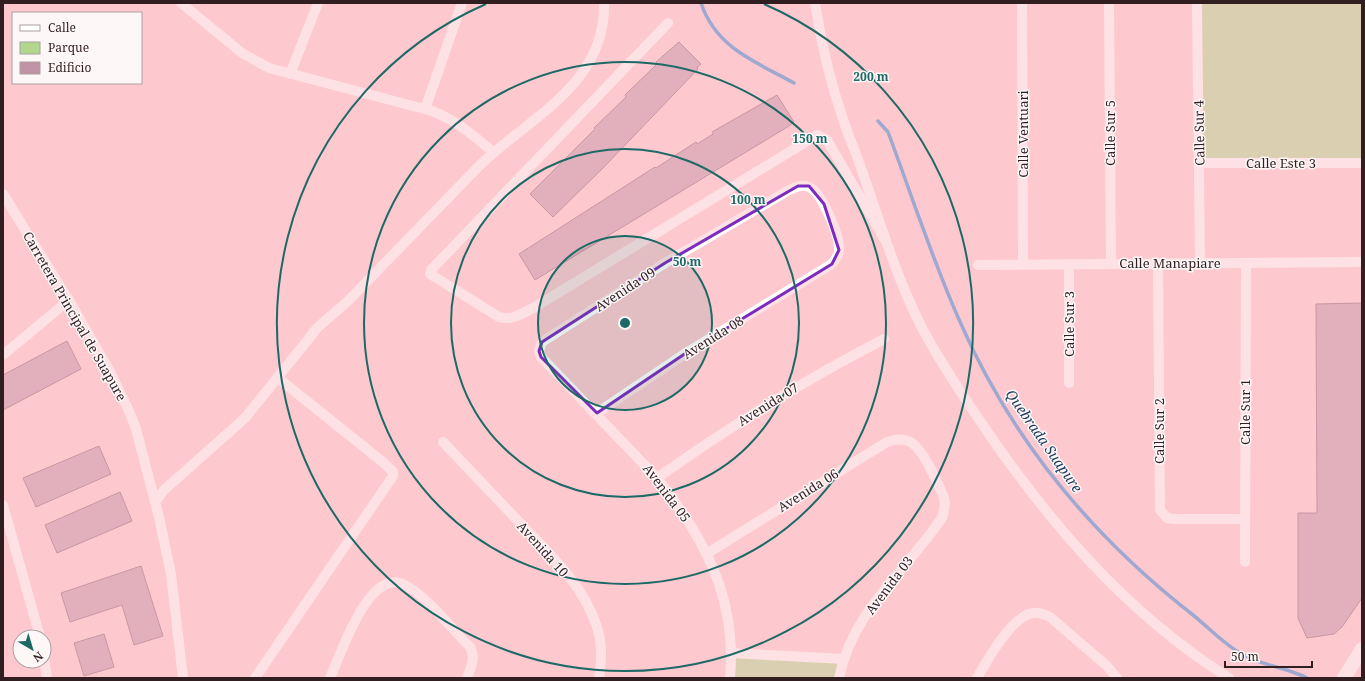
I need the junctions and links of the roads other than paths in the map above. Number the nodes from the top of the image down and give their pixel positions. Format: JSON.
{"nodes":[{"id":1,"x":181,"y":3,"type":"edge"},
{"id":2,"x":318,"y":3,"type":"edge"},
{"id":3,"x":462,"y":3,"type":"edge"},
{"id":4,"x":604,"y":3,"type":"edge"},
{"id":5,"x":815,"y":3,"type":"edge"},
{"id":6,"x":1022,"y":3,"type":"edge"},
{"id":7,"x":1109,"y":3,"type":"edge"},
{"id":8,"x":1197,"y":3,"type":"edge"},
{"id":9,"x":668,"y":23,"type":"dead end"},
{"id":10,"x":290,"y":74,"type":"junction"},
{"id":11,"x":425,"y":109,"type":"junction"},
{"id":12,"x":493,"y":152,"type":"junction"},
{"id":13,"x":1199,"y":163,"type":"junction"},
{"id":14,"x":1362,"y":163,"type":"edge"},
{"id":15,"x":3,"y":194,"type":"edge"},
{"id":16,"x":885,"y":240,"type":"junction"},
{"id":17,"x":1362,"y":262,"type":"edge"},
{"id":18,"x":1158,"y":263,"type":"junction"},
{"id":19,"x":1200,"y":263,"type":"junction"},
{"id":20,"x":1246,"y":263,"type":"junction"},
{"id":21,"x":832,"y":264,"type":"joint"},
{"id":22,"x":1023,"y":264,"type":"junction"},
{"id":23,"x":1069,"y":264,"type":"junction"},
{"id":24,"x":1111,"y":264,"type":"junction"},
{"id":25,"x":978,"y":265,"type":"dead end"},
{"id":26,"x":68,"y":300,"type":"junction"},
{"id":27,"x":884,"y":339,"type":"dead end"},
{"id":28,"x":542,"y":342,"type":"joint"},
{"id":29,"x":3,"y":355,"type":"edge"},
{"id":30,"x":278,"y":378,"type":"junction"},
{"id":31,"x":1069,"y":383,"type":"dead end"},
{"id":32,"x":597,"y":413,"type":"junction"},
{"id":33,"x":443,"y":442,"type":"dead end"},
{"id":34,"x":657,"y":478,"type":"junction"},
{"id":35,"x":944,"y":498,"type":"joint"},
{"id":36,"x":155,"y":502,"type":"junction"},
{"id":37,"x":3,"y":505,"type":"edge"},
{"id":38,"x":1245,"y":519,"type":"junction"},
{"id":39,"x":706,"y":554,"type":"junction"},
{"id":40,"x":1245,"y":562,"type":"dead end"},
{"id":41,"x":38,"y":629,"type":"edge"},
{"id":42,"x":1362,"y":649,"type":"edge"},
{"id":43,"x":731,"y":653,"type":"junction"},
{"id":44,"x":844,"y":658,"type":"junction"},
{"id":45,"x":1115,"y":675,"type":"edge"},
{"id":46,"x":183,"y":678,"type":"edge"},
{"id":47,"x":255,"y":678,"type":"edge"},
{"id":48,"x":330,"y":678,"type":"edge"},
{"id":49,"x":467,"y":678,"type":"edge"},
{"id":50,"x":599,"y":678,"type":"edge"},
{"id":51,"x":730,"y":678,"type":"edge"},
{"id":52,"x":839,"y":678,"type":"edge"},
{"id":53,"x":977,"y":678,"type":"edge"},
{"id":54,"x":1229,"y":678,"type":"edge"},
{"id":55,"x":1344,"y":678,"type":"edge"}],
"edges":[{"from":1,"to":10,"type":"street"},
{"from":2,"to":10,"type":"street"},
{"from":3,"to":11,"type":"street"},
{"from":4,"to":12,"type":"street"},
{"from":5,"to":16,"type":"street"},
{"from":6,"to":22,"type":"street","name":"Calle Ventuari"},
{"from":7,"to":24,"type":"street","name":"Calle Sur 5"},
{"from":8,"to":13,"type":"street","name":"Calle Sur 4"},
{"from":9,"to":16,"type":"street"},
{"from":10,"to":11,"type":"street"},
{"from":11,"to":12,"type":"street"},
{"from":12,"to":30,"type":"street"},
{"from":13,"to":14,"type":"street","name":"Calle Este 3"},
{"from":13,"to":19,"type":"street","name":"Calle Sur 4"},
{"from":15,"to":26,"type":"street","name":"Carretera Principal de Suapure"},
{"from":16,"to":54,"type":"street"},
{"from":17,"to":20,"type":"street","name":"Calle Manapiare"},
{"from":18,"to":19,"type":"street","name":"Calle Manapiare"},
{"from":18,"to":24,"type":"street","name":"Calle Manapiare"},
{"from":18,"to":38,"type":"street","name":"Calle Sur 2"},
{"from":19,"to":20,"type":"street","name":"Calle Manapiare"},
{"from":20,"to":38,"type":"street","name":"Calle Sur 1"},
{"from":21,"to":28,"type":"street","name":"Avenida 09"},
{"from":21,"to":32,"type":"street","name":"Avenida 08"},
{"from":22,"to":23,"type":"street","name":"Calle Manapiare"},
{"from":22,"to":25,"type":"street","name":"Calle Manapiare"},
{"from":23,"to":24,"type":"street","name":"Calle Manapiare"},
{"from":23,"to":31,"type":"street","name":"Calle Sur 3"},
{"from":26,"to":29,"type":"street"},
{"from":26,"to":36,"type":"street","name":"Carretera Principal de Suapure"},
{"from":27,"to":34,"type":"street","name":"Avenida 07"},
{"from":28,"to":32,"type":"street","name":"Avenida 05"},
{"from":30,"to":36,"type":"street"},
{"from":30,"to":47,"type":"street"},
{"from":32,"to":34,"type":"street","name":"Avenida 05"},
{"from":33,"to":50,"type":"street","name":"Avenida 10"},
{"from":34,"to":39,"type":"street","name":"Avenida 05"},
{"from":35,"to":39,"type":"street","name":"Avenida 06"},
{"from":35,"to":44,"type":"street","name":"Avenida 03"},
{"from":36,"to":46,"type":"street","name":"Carretera Principal de Suapure"},
{"from":37,"to":41,"type":"street"},
{"from":38,"to":40,"type":"street","name":"Calle Sur 1"},
{"from":39,"to":43,"type":"street","name":"Avenida 05"},
{"from":42,"to":55,"type":"main road"},
{"from":43,"to":44,"type":"street"},
{"from":43,"to":51,"type":"street","name":"Avenida 05"},
{"from":44,"to":52,"type":"street","name":"Avenida 03"},
{"from":45,"to":53,"type":"street"},
{"from":48,"to":49,"type":"street"}]}
